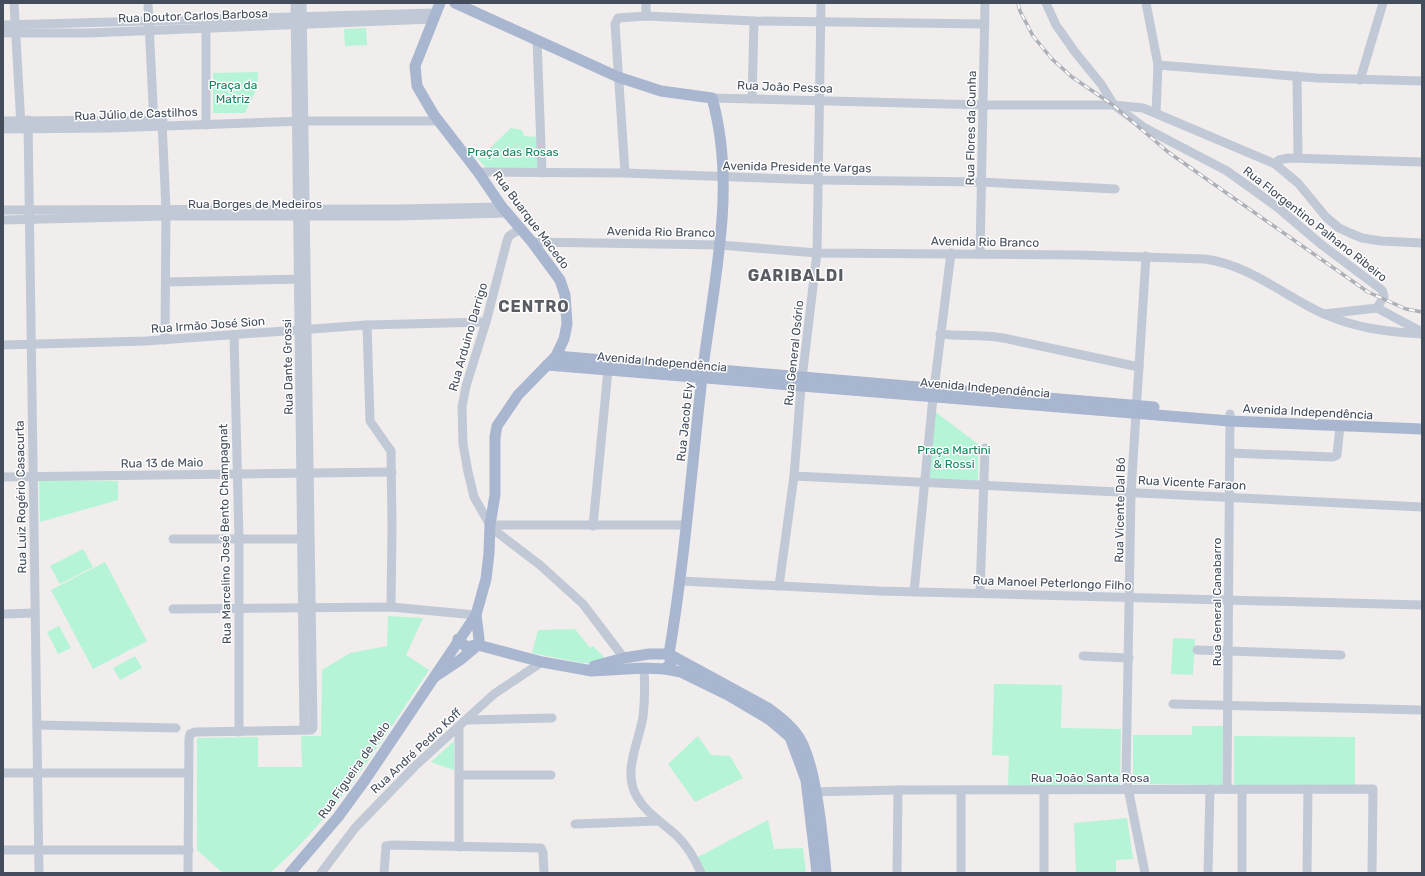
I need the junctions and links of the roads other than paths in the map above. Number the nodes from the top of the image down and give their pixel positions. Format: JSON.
{"nodes":[{"id":1,"x":14,"y":3,"type":"edge"},
{"id":2,"x":148,"y":3,"type":"edge"},
{"id":3,"x":296,"y":3,"type":"edge"},
{"id":4,"x":302,"y":3,"type":"edge"},
{"id":5,"x":455,"y":3,"type":"edge"},
{"id":6,"x":646,"y":3,"type":"edge"},
{"id":7,"x":821,"y":3,"type":"edge"},
{"id":8,"x":986,"y":3,"type":"edge"},
{"id":9,"x":1046,"y":3,"type":"edge"},
{"id":10,"x":1146,"y":3,"type":"edge"},
{"id":11,"x":1383,"y":3,"type":"edge"},
{"id":12,"x":436,"y":12,"type":"edge"},
{"id":13,"x":646,"y":16,"type":"junction"},
{"id":14,"x":300,"y":21,"type":"junction"},
{"id":15,"x":754,"y":21,"type":"junction"},
{"id":16,"x":821,"y":21,"type":"junction"},
{"id":17,"x":206,"y":24,"type":"junction"},
{"id":18,"x":985,"y":24,"type":"junction"},
{"id":19,"x":3,"y":25,"type":"edge"},
{"id":20,"x":149,"y":25,"type":"junction"},
{"id":21,"x":15,"y":29,"type":"junction"},
{"id":22,"x":3,"y":33,"type":"edge"},
{"id":23,"x":537,"y":40,"type":"junction"},
{"id":24,"x":1158,"y":65,"type":"junction"},
{"id":25,"x":1297,"y":76,"type":"junction"},
{"id":26,"x":618,"y":77,"type":"junction"},
{"id":27,"x":1360,"y":80,"type":"junction"},
{"id":28,"x":1422,"y":81,"type":"edge"},
{"id":29,"x":712,"y":98,"type":"junction"},
{"id":30,"x":752,"y":99,"type":"junction"},
{"id":31,"x":821,"y":101,"type":"junction"},
{"id":32,"x":984,"y":105,"type":"junction"},
{"id":33,"x":1114,"y":105,"type":"junction"},
{"id":34,"x":1156,"y":113,"type":"junction"},
{"id":35,"x":436,"y":118,"type":"junction"},
{"id":36,"x":302,"y":119,"type":"junction"},
{"id":37,"x":3,"y":121,"type":"edge"},
{"id":38,"x":206,"y":121,"type":"junction"},
{"id":39,"x":158,"y":123,"type":"junction"},
{"id":40,"x":24,"y":124,"type":"junction"},
{"id":41,"x":3,"y":129,"type":"edge"},
{"id":42,"x":1298,"y":158,"type":"junction"},
{"id":43,"x":1422,"y":162,"type":"edge"},
{"id":44,"x":1275,"y":164,"type":"junction"},
{"id":45,"x":478,"y":172,"type":"junction"},
{"id":46,"x":542,"y":173,"type":"junction"},
{"id":47,"x":625,"y":173,"type":"junction"},
{"id":48,"x":724,"y":178,"type":"junction"},
{"id":49,"x":819,"y":180,"type":"junction"},
{"id":50,"x":982,"y":182,"type":"junction"},
{"id":51,"x":1115,"y":189,"type":"dead end"},
{"id":52,"x":3,"y":210,"type":"edge"},
{"id":53,"x":29,"y":210,"type":"junction"},
{"id":54,"x":504,"y":210,"type":"junction"},
{"id":55,"x":302,"y":212,"type":"junction"},
{"id":56,"x":166,"y":213,"type":"junction"},
{"id":57,"x":3,"y":220,"type":"edge"},
{"id":58,"x":29,"y":220,"type":"junction"},
{"id":59,"x":520,"y":229,"type":"junction"},
{"id":60,"x":532,"y":242,"type":"junction"},
{"id":61,"x":1422,"y":243,"type":"edge"},
{"id":62,"x":720,"y":245,"type":"junction"},
{"id":63,"x":817,"y":253,"type":"junction"},
{"id":64,"x":950,"y":253,"type":"junction"},
{"id":65,"x":980,"y":254,"type":"junction"},
{"id":66,"x":1146,"y":256,"type":"junction"},
{"id":67,"x":303,"y":279,"type":"junction"},
{"id":68,"x":167,"y":282,"type":"junction"},
{"id":69,"x":1377,"y":308,"type":"junction"},
{"id":70,"x":1322,"y":314,"type":"junction"},
{"id":71,"x":486,"y":322,"type":"junction"},
{"id":72,"x":367,"y":325,"type":"junction"},
{"id":73,"x":303,"y":331,"type":"junction"},
{"id":74,"x":1422,"y":333,"type":"edge"},
{"id":75,"x":940,"y":334,"type":"junction"},
{"id":76,"x":234,"y":335,"type":"junction"},
{"id":77,"x":165,"y":340,"type":"junction"},
{"id":78,"x":3,"y":345,"type":"edge"},
{"id":79,"x":31,"y":345,"type":"junction"},
{"id":80,"x":556,"y":356,"type":"junction"},
{"id":81,"x":547,"y":365,"type":"junction"},
{"id":82,"x":1139,"y":367,"type":"junction"},
{"id":83,"x":608,"y":370,"type":"junction"},
{"id":84,"x":703,"y":374,"type":"junction"},
{"id":85,"x":802,"y":382,"type":"junction"},
{"id":86,"x":933,"y":393,"type":"junction"},
{"id":87,"x":1136,"y":409,"type":"junction"},
{"id":88,"x":1230,"y":418,"type":"junction"},
{"id":89,"x":1422,"y":422,"type":"edge"},
{"id":90,"x":1340,"y":426,"type":"junction"},
{"id":91,"x":1422,"y":429,"type":"edge"},
{"id":92,"x":986,"y":448,"type":"dead end"},
{"id":93,"x":1230,"y":453,"type":"junction"},
{"id":94,"x":392,"y":472,"type":"junction"},
{"id":95,"x":306,"y":473,"type":"junction"},
{"id":96,"x":236,"y":474,"type":"junction"},
{"id":97,"x":33,"y":476,"type":"junction"},
{"id":98,"x":794,"y":476,"type":"junction"},
{"id":99,"x":3,"y":477,"type":"edge"},
{"id":100,"x":924,"y":483,"type":"junction"},
{"id":101,"x":984,"y":486,"type":"junction"},
{"id":102,"x":1131,"y":492,"type":"junction"},
{"id":103,"x":1230,"y":496,"type":"junction"},
{"id":104,"x":1422,"y":507,"type":"edge"},
{"id":105,"x":687,"y":525,"type":"junction"},
{"id":106,"x":490,"y":526,"type":"junction"},
{"id":107,"x":593,"y":526,"type":"junction"},
{"id":108,"x":174,"y":539,"type":"dead end"},
{"id":109,"x":239,"y":539,"type":"junction"},
{"id":110,"x":307,"y":539,"type":"junction"},
{"id":111,"x":681,"y":581,"type":"junction"},
{"id":112,"x":779,"y":586,"type":"junction"},
{"id":113,"x":914,"y":592,"type":"junction"},
{"id":114,"x":980,"y":592,"type":"junction"},
{"id":115,"x":1131,"y":597,"type":"junction"},
{"id":116,"x":1229,"y":600,"type":"junction"},
{"id":117,"x":1422,"y":605,"type":"edge"},
{"id":118,"x":239,"y":608,"type":"junction"},
{"id":119,"x":308,"y":608,"type":"junction"},
{"id":120,"x":390,"y":608,"type":"junction"},
{"id":121,"x":173,"y":609,"type":"dead end"},
{"id":122,"x":35,"y":613,"type":"junction"},
{"id":123,"x":3,"y":614,"type":"edge"},
{"id":124,"x":476,"y":615,"type":"junction"},
{"id":125,"x":460,"y":636,"type":"junction"},
{"id":126,"x":478,"y":645,"type":"junction"},
{"id":127,"x":1197,"y":650,"type":"dead end"},
{"id":128,"x":1229,"y":650,"type":"junction"},
{"id":129,"x":649,"y":654,"type":"junction"},
{"id":130,"x":669,"y":654,"type":"junction"},
{"id":131,"x":1341,"y":655,"type":"dead end"},
{"id":132,"x":1083,"y":656,"type":"dead end"},
{"id":133,"x":624,"y":658,"type":"junction"},
{"id":134,"x":1129,"y":658,"type":"junction"},
{"id":135,"x":542,"y":662,"type":"junction"},
{"id":136,"x":644,"y":668,"type":"junction"},
{"id":137,"x":665,"y":668,"type":"junction"},
{"id":138,"x":584,"y":669,"type":"junction"},
{"id":139,"x":434,"y":677,"type":"junction"},
{"id":140,"x":1173,"y":704,"type":"dead end"},
{"id":141,"x":1228,"y":704,"type":"junction"},
{"id":142,"x":1422,"y":710,"type":"edge"},
{"id":143,"x":552,"y":718,"type":"dead end"},
{"id":144,"x":466,"y":720,"type":"junction"},
{"id":145,"x":37,"y":725,"type":"junction"},
{"id":146,"x":458,"y":726,"type":"junction"},
{"id":147,"x":176,"y":728,"type":"dead end"},
{"id":148,"x":239,"y":732,"type":"junction"},
{"id":149,"x":3,"y":773,"type":"edge"},
{"id":150,"x":38,"y":773,"type":"junction"},
{"id":151,"x":188,"y":773,"type":"junction"},
{"id":152,"x":460,"y":775,"type":"junction"},
{"id":153,"x":552,"y":775,"type":"dead end"},
{"id":154,"x":1210,"y":789,"type":"junction"},
{"id":155,"x":1227,"y":789,"type":"junction"},
{"id":156,"x":1242,"y":789,"type":"junction"},
{"id":157,"x":1308,"y":789,"type":"junction"},
{"id":158,"x":898,"y":790,"type":"junction"},
{"id":159,"x":961,"y":790,"type":"junction"},
{"id":160,"x":1044,"y":790,"type":"junction"},
{"id":161,"x":1127,"y":790,"type":"junction"},
{"id":162,"x":812,"y":791,"type":"junction"},
{"id":163,"x":658,"y":821,"type":"junction"},
{"id":164,"x":575,"y":824,"type":"dead end"},
{"id":165,"x":460,"y":847,"type":"junction"},
{"id":166,"x":3,"y":850,"type":"edge"},
{"id":167,"x":39,"y":850,"type":"junction"},
{"id":168,"x":189,"y":850,"type":"junction"},
{"id":169,"x":325,"y":872,"type":"edge"},
{"id":170,"x":39,"y":873,"type":"edge"},
{"id":171,"x":188,"y":873,"type":"edge"},
{"id":172,"x":290,"y":873,"type":"edge"},
{"id":173,"x":384,"y":873,"type":"edge"},
{"id":174,"x":544,"y":873,"type":"edge"},
{"id":175,"x":701,"y":873,"type":"edge"},
{"id":176,"x":817,"y":873,"type":"edge"},
{"id":177,"x":826,"y":873,"type":"edge"},
{"id":178,"x":897,"y":873,"type":"edge"},
{"id":179,"x":961,"y":873,"type":"edge"},
{"id":180,"x":1044,"y":873,"type":"edge"},
{"id":181,"x":1145,"y":873,"type":"edge"},
{"id":182,"x":1208,"y":873,"type":"edge"},
{"id":183,"x":1242,"y":873,"type":"edge"},
{"id":184,"x":1307,"y":873,"type":"edge"},
{"id":185,"x":1372,"y":873,"type":"edge"}],
"edges":[{"from":1,"to":21,"type":"street","name":"Rua Luiz Rogério Casacurta"},
{"from":2,"to":20,"type":"street"},
{"from":3,"to":14,"type":"street","name":"Rua Dante Grossi"},
{"from":4,"to":14,"type":"street","name":"Rua Dante Grossi"},
{"from":5,"to":23,"type":"main road","name":"Rua João Pessoa"},
{"from":6,"to":13,"type":"street"},
{"from":7,"to":16,"type":"street","name":"Rua General Osório"},
{"from":8,"to":18,"type":"street","name":"Rua Flores da Cunha"},
{"from":9,"to":33,"type":"street","name":"Rua Florgentino Palhano Ribeiro"},
{"from":10,"to":24,"type":"street"},
{"from":11,"to":27,"type":"street"},
{"from":12,"to":14,"type":"street","name":"Rua Doutor Carlos Barbosa"},
{"from":12,"to":35,"type":"main road","name":"Rua Buarque Macedo"},
{"from":13,"to":15,"type":"street"},
{"from":13,"to":26,"type":"street"},
{"from":14,"to":17,"type":"street","name":"Rua Doutor Carlos Barbosa"},
{"from":14,"to":36,"type":"street","name":"Rua Dante Grossi"},
{"from":15,"to":16,"type":"street"},
{"from":15,"to":30,"type":"street"},
{"from":16,"to":18,"type":"street"},
{"from":16,"to":31,"type":"street","name":"Rua General Osório"},
{"from":17,"to":20,"type":"street","name":"Rua Doutor Carlos Barbosa"},
{"from":17,"to":38,"type":"street"},
{"from":18,"to":32,"type":"street","name":"Rua Flores da Cunha"},
{"from":19,"to":21,"type":"street","name":"Rua Doutor Carlos Barbosa"},
{"from":20,"to":21,"type":"street","name":"Rua Doutor Carlos Barbosa"},
{"from":20,"to":39,"type":"street"},
{"from":21,"to":22,"type":"street","name":"Rua Doutor Carlos Barbosa"},
{"from":21,"to":40,"type":"street","name":"Rua Luiz Rogério Casacurta"},
{"from":23,"to":26,"type":"main road","name":"Rua João Pessoa"},
{"from":23,"to":46,"type":"street"},
{"from":24,"to":25,"type":"street"},
{"from":24,"to":34,"type":"street"},
{"from":25,"to":27,"type":"street"},
{"from":25,"to":42,"type":"street"},
{"from":26,"to":29,"type":"main road","name":"Rua João Pessoa"},
{"from":26,"to":47,"type":"street"},
{"from":27,"to":28,"type":"street"},
{"from":29,"to":30,"type":"street","name":"Rua João Pessoa"},
{"from":29,"to":48,"type":"main road","name":"Rua Jacob Ely"},
{"from":30,"to":31,"type":"street","name":"Rua João Pessoa"},
{"from":31,"to":32,"type":"street","name":"Rua João Pessoa"},
{"from":31,"to":49,"type":"street","name":"Rua General Osório"},
{"from":32,"to":33,"type":"street","name":"Rua João Pessoa"},
{"from":32,"to":50,"type":"street","name":"Rua Flores da Cunha"},
{"from":33,"to":34,"type":"street","name":"Rua João Pessoa"},
{"from":33,"to":69,"type":"street","name":"Rua Florgentino Palhano Ribeiro"},
{"from":34,"to":44,"type":"street","name":"Rua João Pessoa"},
{"from":35,"to":36,"type":"street","name":"Rua Júlio de Castilhos"},
{"from":35,"to":45,"type":"main road","name":"Rua Buarque Macedo"},
{"from":36,"to":38,"type":"street","name":"Rua Júlio de Castilhos"},
{"from":36,"to":55,"type":"street","name":"Rua Dante Grossi"},
{"from":37,"to":40,"type":"street","name":"Rua Júlio de Castilhos"},
{"from":38,"to":39,"type":"street","name":"Rua Júlio de Castilhos"},
{"from":39,"to":40,"type":"street","name":"Rua Júlio de Castilhos"},
{"from":39,"to":56,"type":"street"},
{"from":40,"to":41,"type":"street","name":"Rua Júlio de Castilhos"},
{"from":40,"to":53,"type":"street","name":"Rua Luiz Rogério Casacurta"},
{"from":42,"to":43,"type":"street"},
{"from":42,"to":44,"type":"street"},
{"from":44,"to":61,"type":"street","name":"Rua João Pessoa"},
{"from":45,"to":46,"type":"street","name":"Avenida Presidente Vargas"},
{"from":45,"to":54,"type":"main road","name":"Rua Buarque Macedo"},
{"from":46,"to":47,"type":"street","name":"Avenida Presidente Vargas"},
{"from":47,"to":48,"type":"street","name":"Avenida Presidente Vargas"},
{"from":48,"to":49,"type":"street","name":"Avenida Presidente Vargas"},
{"from":48,"to":62,"type":"main road","name":"Rua Jacob Ely"},
{"from":49,"to":50,"type":"street","name":"Avenida Presidente Vargas"},
{"from":49,"to":63,"type":"street","name":"Rua General Osório"},
{"from":50,"to":51,"type":"street","name":"Avenida Presidente Vargas"},
{"from":50,"to":65,"type":"street","name":"Rua Flores da Cunha"},
{"from":52,"to":53,"type":"street","name":"Rua Borges de Medeiros"},
{"from":53,"to":56,"type":"street","name":"Rua Borges de Medeiros"},
{"from":53,"to":58,"type":"street","name":"Rua Luiz Rogério Casacurta"},
{"from":54,"to":55,"type":"street","name":"Rua Borges de Medeiros"},
{"from":54,"to":59,"type":"main road","name":"Rua Buarque Macedo"},
{"from":55,"to":56,"type":"street","name":"Rua Borges de Medeiros"},
{"from":55,"to":67,"type":"street","name":"Rua Dante Grossi"},
{"from":56,"to":58,"type":"street","name":"Rua Borges de Medeiros"},
{"from":56,"to":68,"type":"street"},
{"from":57,"to":58,"type":"street","name":"Rua Borges de Medeiros"},
{"from":58,"to":79,"type":"street","name":"Rua Luiz Rogério Casacurta"},
{"from":59,"to":60,"type":"main road","name":"Rua Buarque Macedo"},
{"from":59,"to":71,"type":"street","name":"Rua Arduino Darrigo"},
{"from":60,"to":62,"type":"street","name":"Avenida Rio Branco"},
{"from":60,"to":80,"type":"main road","name":"Rua Buarque Macedo"},
{"from":62,"to":63,"type":"street","name":"Avenida Rio Branco"},
{"from":62,"to":84,"type":"main road","name":"Rua Jacob Ely"},
{"from":63,"to":64,"type":"street","name":"Avenida Rio Branco"},
{"from":63,"to":85,"type":"street","name":"Rua General Osório"},
{"from":64,"to":65,"type":"street","name":"Avenida Rio Branco"},
{"from":64,"to":75,"type":"street"},
{"from":65,"to":66,"type":"street","name":"Avenida Rio Branco"},
{"from":66,"to":70,"type":"street","name":"Avenida Rio Branco"},
{"from":66,"to":82,"type":"street","name":"Rua Vicente Dal Bó"},
{"from":67,"to":68,"type":"street"},
{"from":67,"to":73,"type":"street","name":"Rua Dante Grossi"},
{"from":68,"to":77,"type":"street"},
{"from":69,"to":70,"type":"street"},
{"from":69,"to":74,"type":"street"},
{"from":70,"to":74,"type":"street","name":"Avenida Rio Branco"},
{"from":71,"to":72,"type":"street","name":"Rua Irmão José Sion"},
{"from":71,"to":106,"type":"street","name":"Rua Arduino Darrigo"},
{"from":72,"to":73,"type":"street","name":"Rua Irmão José Sion"},
{"from":72,"to":94,"type":"street"},
{"from":73,"to":76,"type":"street","name":"Rua Irmão José Sion"},
{"from":73,"to":95,"type":"street","name":"Rua Dante Grossi"},
{"from":75,"to":82,"type":"street"},
{"from":75,"to":86,"type":"street"},
{"from":76,"to":77,"type":"street","name":"Rua Irmão José Sion"},
{"from":76,"to":96,"type":"street","name":"Rua Marcelino José Bento Champagnat"},
{"from":77,"to":79,"type":"street","name":"Rua Irmão José Sion"},
{"from":78,"to":79,"type":"street","name":"Rua Irmão José Sion"},
{"from":79,"to":97,"type":"street","name":"Rua Luiz Rogério Casacurta"},
{"from":80,"to":81,"type":"main road"},
{"from":80,"to":84,"type":"main road","name":"Avenida Independência"},
{"from":81,"to":83,"type":"main road","name":"Avenida Independência"},
{"from":81,"to":106,"type":"main road"},
{"from":82,"to":87,"type":"street","name":"Rua Vicente Dal Bó"},
{"from":83,"to":84,"type":"main road","name":"Avenida Independência"},
{"from":83,"to":107,"type":"street"},
{"from":84,"to":85,"type":"main road","name":"Avenida Independência"},
{"from":84,"to":105,"type":"main road","name":"Rua Jacob Ely"},
{"from":85,"to":86,"type":"main road","name":"Avenida Independência"},
{"from":85,"to":98,"type":"street","name":"Rua General Osório"},
{"from":86,"to":87,"type":"main road","name":"Avenida Independência"},
{"from":86,"to":100,"type":"street"},
{"from":87,"to":88,"type":"main road","name":"Avenida Independência"},
{"from":87,"to":102,"type":"street","name":"Rua Vicente Dal Bó"},
{"from":88,"to":89,"type":"main road","name":"Avenida Independência"},
{"from":88,"to":90,"type":"main road","name":"Avenida Independência"},
{"from":88,"to":93,"type":"street","name":"Rua General Canabarro"},
{"from":90,"to":91,"type":"main road","name":"Avenida Independência"},
{"from":90,"to":93,"type":"street"},
{"from":92,"to":101,"type":"street"},
{"from":93,"to":103,"type":"street","name":"Rua General Canabarro"},
{"from":94,"to":95,"type":"street","name":"Rua 13 de Maio"},
{"from":94,"to":120,"type":"street"},
{"from":95,"to":96,"type":"street","name":"Rua 13 de Maio"},
{"from":95,"to":110,"type":"street","name":"Rua Dante Grossi"},
{"from":96,"to":97,"type":"street","name":"Rua 13 de Maio"},
{"from":96,"to":109,"type":"street","name":"Rua Marcelino José Bento Champagnat"},
{"from":97,"to":99,"type":"street","name":"Rua 13 de Maio"},
{"from":97,"to":122,"type":"street","name":"Rua Luiz Rogério Casacurta"},
{"from":98,"to":100,"type":"street","name":"Rua Vicente Faraon"},
{"from":98,"to":112,"type":"street","name":"Rua General Osório"},
{"from":100,"to":101,"type":"street","name":"Rua Vicente Faraon"},
{"from":100,"to":113,"type":"street"},
{"from":101,"to":102,"type":"street","name":"Rua Vicente Faraon"},
{"from":101,"to":114,"type":"street"},
{"from":102,"to":103,"type":"street","name":"Rua Vicente Faraon"},
{"from":102,"to":115,"type":"street","name":"Rua Vicente Dal Bó"},
{"from":103,"to":104,"type":"street","name":"Rua Vicente Faraon"},
{"from":103,"to":116,"type":"street","name":"Rua General Canabarro"},
{"from":105,"to":107,"type":"street"},
{"from":105,"to":111,"type":"main road","name":"Rua Jacob Ely"},
{"from":106,"to":107,"type":"street"},
{"from":106,"to":124,"type":"main road"},
{"from":106,"to":133,"type":"street"},
{"from":108,"to":109,"type":"street"},
{"from":109,"to":110,"type":"street"},
{"from":109,"to":118,"type":"street","name":"Rua Marcelino José Bento Champagnat"},
{"from":110,"to":119,"type":"street","name":"Rua Dante Grossi"},
{"from":111,"to":112,"type":"street","name":"Rua Manoel Peterlongo Filho"},
{"from":111,"to":130,"type":"main road","name":"Rua Jacob Ely"},
{"from":112,"to":113,"type":"street","name":"Rua Manoel Peterlongo Filho"},
{"from":113,"to":114,"type":"street","name":"Rua Manoel Peterlongo Filho"},
{"from":114,"to":115,"type":"street","name":"Rua Manoel Peterlongo Filho"},
{"from":115,"to":116,"type":"street","name":"Rua Manoel Peterlongo Filho"},
{"from":115,"to":134,"type":"street","name":"Rua Vicente Dal Bó"},
{"from":116,"to":117,"type":"street","name":"Rua Manoel Peterlongo Filho"},
{"from":116,"to":128,"type":"street","name":"Rua General Canabarro"},
{"from":118,"to":119,"type":"street"},
{"from":118,"to":121,"type":"street"},
{"from":118,"to":148,"type":"street","name":"Rua Marcelino José Bento Champagnat"},
{"from":119,"to":120,"type":"street"},
{"from":119,"to":148,"type":"street","name":"Rua Dante Grossi"},
{"from":120,"to":124,"type":"street"},
{"from":122,"to":123,"type":"street"},
{"from":122,"to":145,"type":"street","name":"Rua Luiz Rogério Casacurta"},
{"from":124,"to":125,"type":"main road","name":"Rua Figueira de Melo"},
{"from":124,"to":126,"type":"main road"},
{"from":125,"to":126,"type":"main road"},
{"from":125,"to":139,"type":"main road","name":"Rua Figueira de Melo"},
{"from":126,"to":135,"type":"main road"},
{"from":126,"to":139,"type":"main road","name":"Rua Figueira de Melo"},
{"from":127,"to":128,"type":"street"},
{"from":128,"to":131,"type":"street"},
{"from":128,"to":141,"type":"street","name":"Rua General Canabarro"},
{"from":129,"to":130,"type":"main road"},
{"from":129,"to":133,"type":"main road"},
{"from":129,"to":136,"type":"main road"},
{"from":130,"to":137,"type":"main road","name":"Rua Jacob Ely"},
{"from":130,"to":162,"type":"main road"},
{"from":132,"to":134,"type":"street"},
{"from":133,"to":138,"type":"main road"},
{"from":134,"to":161,"type":"street","name":"Rua Vicente Dal Bó"},
{"from":135,"to":138,"type":"main road"},
{"from":135,"to":144,"type":"street","name":"Rua André Pedro Koff"},
{"from":136,"to":137,"type":"main road"},
{"from":136,"to":138,"type":"main road"},
{"from":136,"to":163,"type":"street"},
{"from":137,"to":162,"type":"main road"},
{"from":139,"to":172,"type":"main road","name":"Rua Figueira de Melo"},
{"from":140,"to":141,"type":"street"},
{"from":141,"to":142,"type":"street"},
{"from":141,"to":155,"type":"street","name":"Rua General Canabarro"},
{"from":143,"to":144,"type":"street"},
{"from":144,"to":146,"type":"street","name":"Rua André Pedro Koff"},
{"from":145,"to":147,"type":"street"},
{"from":145,"to":150,"type":"street","name":"Rua Luiz Rogério Casacurta"},
{"from":146,"to":152,"type":"street"},
{"from":146,"to":169,"type":"street","name":"Rua André Pedro Koff"},
{"from":148,"to":151,"type":"street"},
{"from":149,"to":150,"type":"street"},
{"from":150,"to":151,"type":"street"},
{"from":150,"to":167,"type":"street","name":"Rua Luiz Rogério Casacurta"},
{"from":151,"to":168,"type":"street"},
{"from":152,"to":153,"type":"street"},
{"from":152,"to":165,"type":"street"},
{"from":154,"to":155,"type":"street","name":"Rua João Santa Rosa"},
{"from":154,"to":161,"type":"street","name":"Rua João Santa Rosa"},
{"from":154,"to":182,"type":"street"},
{"from":155,"to":156,"type":"street","name":"Rua João Santa Rosa"},
{"from":156,"to":157,"type":"street","name":"Rua João Santa Rosa"},
{"from":156,"to":183,"type":"street"},
{"from":157,"to":184,"type":"street"},
{"from":157,"to":185,"type":"street","name":"Rua João Santa Rosa"},
{"from":158,"to":159,"type":"street","name":"Rua João Santa Rosa"},
{"from":158,"to":162,"type":"street","name":"Rua João Santa Rosa"},
{"from":158,"to":178,"type":"street"},
{"from":159,"to":160,"type":"street","name":"Rua João Santa Rosa"},
{"from":159,"to":179,"type":"street"},
{"from":160,"to":161,"type":"street","name":"Rua João Santa Rosa"},
{"from":160,"to":180,"type":"street"},
{"from":161,"to":181,"type":"street","name":"Rua Vicente Dal Bó"},
{"from":162,"to":176,"type":"main road"},
{"from":162,"to":177,"type":"main road"},
{"from":163,"to":164,"type":"street"},
{"from":163,"to":175,"type":"street"},
{"from":165,"to":173,"type":"street"},
{"from":165,"to":174,"type":"street"},
{"from":166,"to":167,"type":"street"},
{"from":167,"to":168,"type":"street"},
{"from":167,"to":170,"type":"street","name":"Rua Luiz Rogério Casacurta"},
{"from":168,"to":171,"type":"street"}]}
